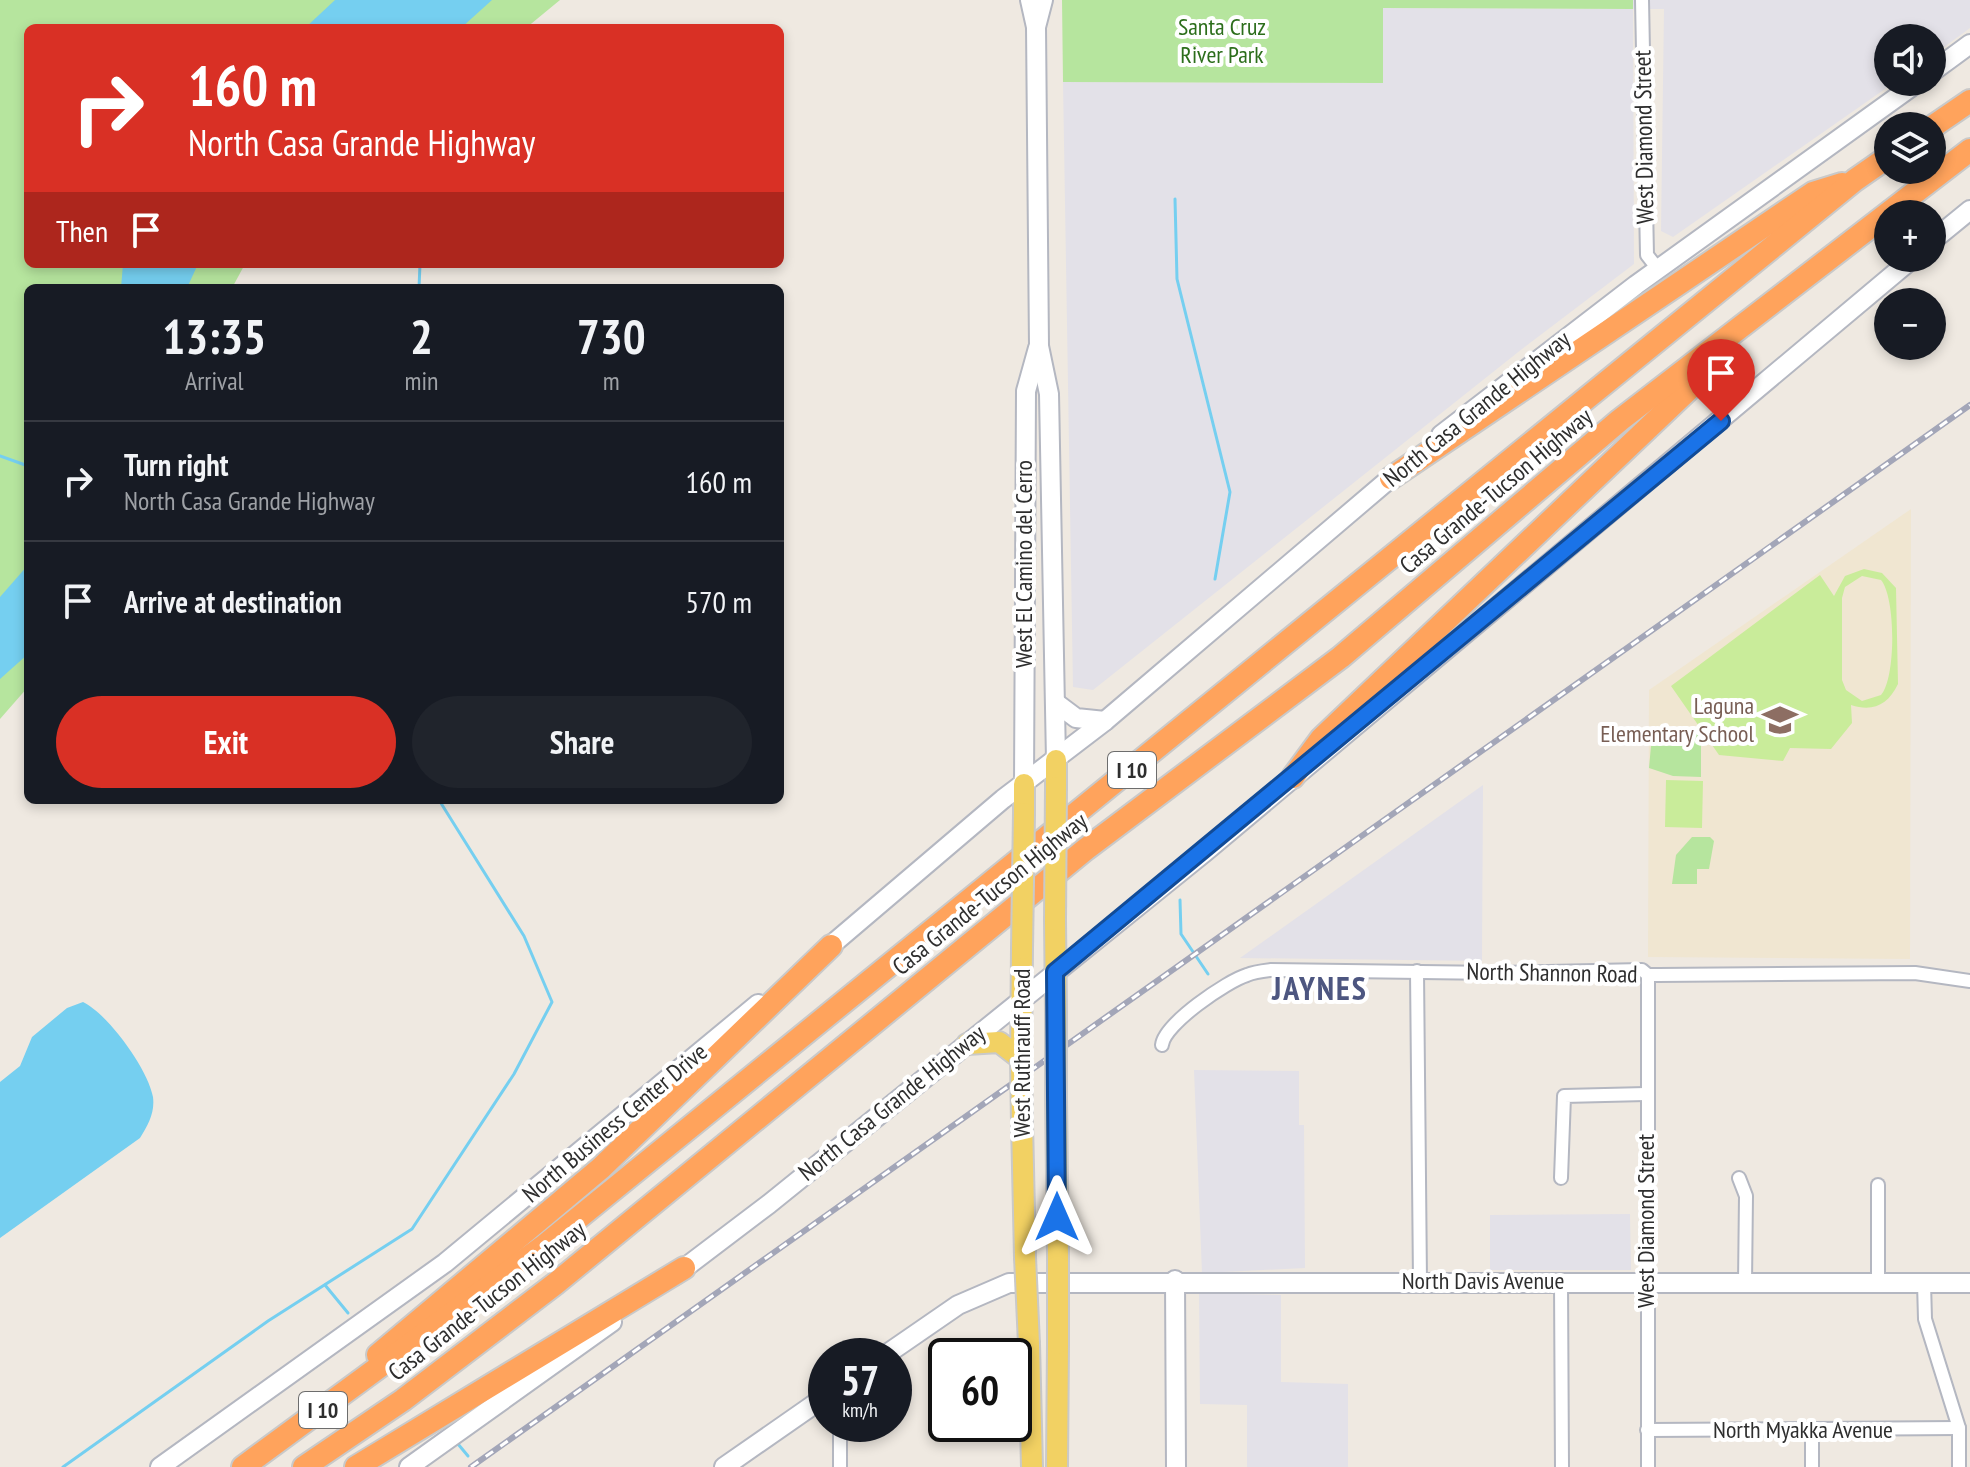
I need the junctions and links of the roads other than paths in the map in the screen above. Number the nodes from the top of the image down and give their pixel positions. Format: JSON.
{"nodes":[{"id":1,"x":1030,"y":0,"type":"edge"},
{"id":2,"x":1043,"y":0,"type":"edge"},
{"id":3,"x":1642,"y":0,"type":"edge"},
{"id":4,"x":1036,"y":27,"type":"junction"},
{"id":5,"x":1970,"y":44,"type":"edge"},
{"id":6,"x":1946,"y":62,"type":"edge"},
{"id":7,"x":1899,"y":96,"type":"edge"},
{"id":8,"x":1970,"y":101,"type":"edge"},
{"id":9,"x":1946,"y":117,"type":"edge"},
{"id":10,"x":1970,"y":150,"type":"edge"},
{"id":11,"x":1874,"y":167,"type":"edge"},
{"id":12,"x":1855,"y":180,"type":"junction"},
{"id":13,"x":1970,"y":210,"type":"edge"},
{"id":14,"x":1946,"y":230,"type":"edge"},
{"id":15,"x":1658,"y":269,"type":"junction"},
{"id":16,"x":1896,"y":272,"type":"edge"},
{"id":17,"x":1795,"y":285,"type":"junction"},
{"id":18,"x":1039,"y":346,"type":"junction"},
{"id":19,"x":1391,"y":478,"type":"junction"},
{"id":20,"x":1056,"y":703,"type":"junction"},
{"id":21,"x":1105,"y":721,"type":"junction"},
{"id":22,"x":1056,"y":760,"type":"junction"},
{"id":23,"x":1293,"y":777,"type":"junction"},
{"id":24,"x":1024,"y":784,"type":"junction"},
{"id":25,"x":831,"y":946,"type":"junction"},
{"id":26,"x":1417,"y":971,"type":"junction"},
{"id":27,"x":1055,"y":972,"type":"junction"},
{"id":28,"x":1648,"y":975,"type":"junction"},
{"id":29,"x":1970,"y":981,"type":"edge"},
{"id":30,"x":1021,"y":999,"type":"junction"},
{"id":31,"x":967,"y":1044,"type":"junction"},
{"id":32,"x":1162,"y":1045,"type":"dead end"},
{"id":33,"x":1019,"y":1052,"type":"junction"},
{"id":34,"x":1646,"y":1094,"type":"junction"},
{"id":35,"x":1561,"y":1178,"type":"dead end"},
{"id":36,"x":1739,"y":1178,"type":"dead end"},
{"id":37,"x":1878,"y":1185,"type":"dead end"},
{"id":38,"x":684,"y":1268,"type":"junction"},
{"id":39,"x":1175,"y":1280,"type":"junction"},
{"id":40,"x":1420,"y":1281,"type":"junction"},
{"id":41,"x":1561,"y":1282,"type":"junction"},
{"id":42,"x":1647,"y":1282,"type":"junction"},
{"id":43,"x":1745,"y":1283,"type":"junction"},
{"id":44,"x":1878,"y":1283,"type":"junction"},
{"id":45,"x":1924,"y":1283,"type":"junction"},
{"id":46,"x":1970,"y":1283,"type":"edge"},
{"id":47,"x":910,"y":1338,"type":"edge"},
{"id":48,"x":808,"y":1409,"type":"edge"},
{"id":49,"x":1959,"y":1428,"type":"junction"},
{"id":50,"x":1647,"y":1430,"type":"junction"},
{"id":51,"x":1812,"y":1430,"type":"junction"},
{"id":52,"x":840,"y":1442,"type":"edge"},
{"id":53,"x":244,"y":1466,"type":"edge"},
{"id":54,"x":160,"y":1467,"type":"edge"},
{"id":55,"x":304,"y":1467,"type":"edge"},
{"id":56,"x":356,"y":1467,"type":"edge"},
{"id":57,"x":409,"y":1467,"type":"edge"},
{"id":58,"x":724,"y":1467,"type":"edge"},
{"id":59,"x":840,"y":1467,"type":"edge"},
{"id":60,"x":1032,"y":1467,"type":"edge"},
{"id":61,"x":1057,"y":1467,"type":"edge"},
{"id":62,"x":1176,"y":1467,"type":"edge"},
{"id":63,"x":1562,"y":1467,"type":"edge"},
{"id":64,"x":1648,"y":1467,"type":"edge"},
{"id":65,"x":1812,"y":1467,"type":"edge"},
{"id":66,"x":1959,"y":1467,"type":"edge"}],
"edges":[{"from":1,"to":4,"type":"main road","name":"West El Camino del Cerro"},
{"from":2,"to":4,"type":"main road","name":"West El Camino del Cerro"},
{"from":3,"to":15,"type":"street","name":"West Diamond Street"},
{"from":4,"to":18,"type":"main road","name":"West El Camino del Cerro"},
{"from":5,"to":6,"type":"main road"},
{"from":7,"to":15,"type":"main road","name":"North Casa Grande Highway"},
{"from":8,"to":9,"type":"highway"},
{"from":10,"to":17,"type":"highway","name":"Casa Grande-Tucson Highway","number":"I 10"},
{"from":11,"to":12,"type":"highway","name":"Casa Grande-Tucson Highway","number":"I 10"},
{"from":12,"to":19,"type":"highway"},
{"from":12,"to":53,"type":"highway","name":"Casa Grande-Tucson Highway","number":"I 10"},
{"from":13,"to":14,"type":"main road"},
{"from":15,"to":19,"type":"main road","name":"North Casa Grande Highway"},
{"from":16,"to":23,"type":"main road","name":"North Casa Grande Highway"},
{"from":17,"to":23,"type":"highway"},
{"from":17,"to":55,"type":"highway","name":"Casa Grande-Tucson Highway","number":"I 10"},
{"from":18,"to":20,"type":"main road","name":"West El Camino del Cerro"},
{"from":18,"to":24,"type":"main road","name":"West El Camino del Cerro"},
{"from":19,"to":21,"type":"main road","name":"North Casa Grande Highway"},
{"from":20,"to":21,"type":"main road"},
{"from":20,"to":22,"type":"main road","name":"West El Camino del Cerro"},
{"from":21,"to":22,"type":"main road","name":"North Casa Grande Highway"},
{"from":22,"to":24,"type":"main road","name":"North Business Center Drive"},
{"from":22,"to":27,"type":"main road","name":"West Ruthrauff Road","bridge":true},
{"from":23,"to":27,"type":"main road","name":"North Casa Grande Highway"},
{"from":24,"to":25,"type":"main road","name":"North Business Center Drive"},
{"from":24,"to":30,"type":"main road","name":"West Ruthrauff Road","bridge":true},
{"from":25,"to":53,"type":"highway"},
{"from":25,"to":54,"type":"main road","name":"North Business Center Drive"},
{"from":26,"to":28,"type":"street","name":"North Shannon Road"},
{"from":26,"to":32,"type":"street","name":"North Shannon Road"},
{"from":26,"to":40,"type":"street"},
{"from":27,"to":30,"type":"main road","name":"North Casa Grande Highway"},
{"from":27,"to":61,"type":"main road","name":"West Ruthrauff Road","bridge":true},
{"from":28,"to":29,"type":"street","name":"North Shannon Road"},
{"from":28,"to":34,"type":"street","name":"West Diamond Street"},
{"from":30,"to":31,"type":"main road","name":"North Casa Grande Highway"},
{"from":30,"to":33,"type":"main road","name":"West Ruthrauff Road"},
{"from":31,"to":33,"type":"main road"},
{"from":31,"to":38,"type":"main road","name":"North Casa Grande Highway"},
{"from":33,"to":60,"type":"main road","name":"West Ruthrauff Road","bridge":true},
{"from":34,"to":35,"type":"street"},
{"from":34,"to":42,"type":"street","name":"West Diamond Street"},
{"from":36,"to":43,"type":"street"},
{"from":37,"to":44,"type":"street"},
{"from":38,"to":56,"type":"highway"},
{"from":38,"to":57,"type":"main road","name":"North Casa Grande Highway"},
{"from":39,"to":40,"type":"main road","name":"North Davis Avenue"},
{"from":39,"to":47,"type":"main road","name":"North Davis Avenue"},
{"from":39,"to":62,"type":"main road"},
{"from":40,"to":41,"type":"main road","name":"North Davis Avenue"},
{"from":41,"to":42,"type":"main road","name":"North Davis Avenue"},
{"from":41,"to":63,"type":"street"},
{"from":42,"to":43,"type":"main road","name":"North Davis Avenue"},
{"from":42,"to":50,"type":"street","name":"West Diamond Street"},
{"from":43,"to":44,"type":"main road","name":"North Davis Avenue"},
{"from":44,"to":45,"type":"main road","name":"North Davis Avenue"},
{"from":45,"to":46,"type":"main road","name":"North Davis Avenue"},
{"from":45,"to":49,"type":"street"},
{"from":48,"to":58,"type":"main road"},
{"from":49,"to":51,"type":"street","name":"North Myakka Avenue"},
{"from":49,"to":66,"type":"street"},
{"from":50,"to":51,"type":"street","name":"North Myakka Avenue"},
{"from":50,"to":64,"type":"street","name":"West Diamond Street"},
{"from":51,"to":65,"type":"street"},
{"from":52,"to":59,"type":"street"}]}
